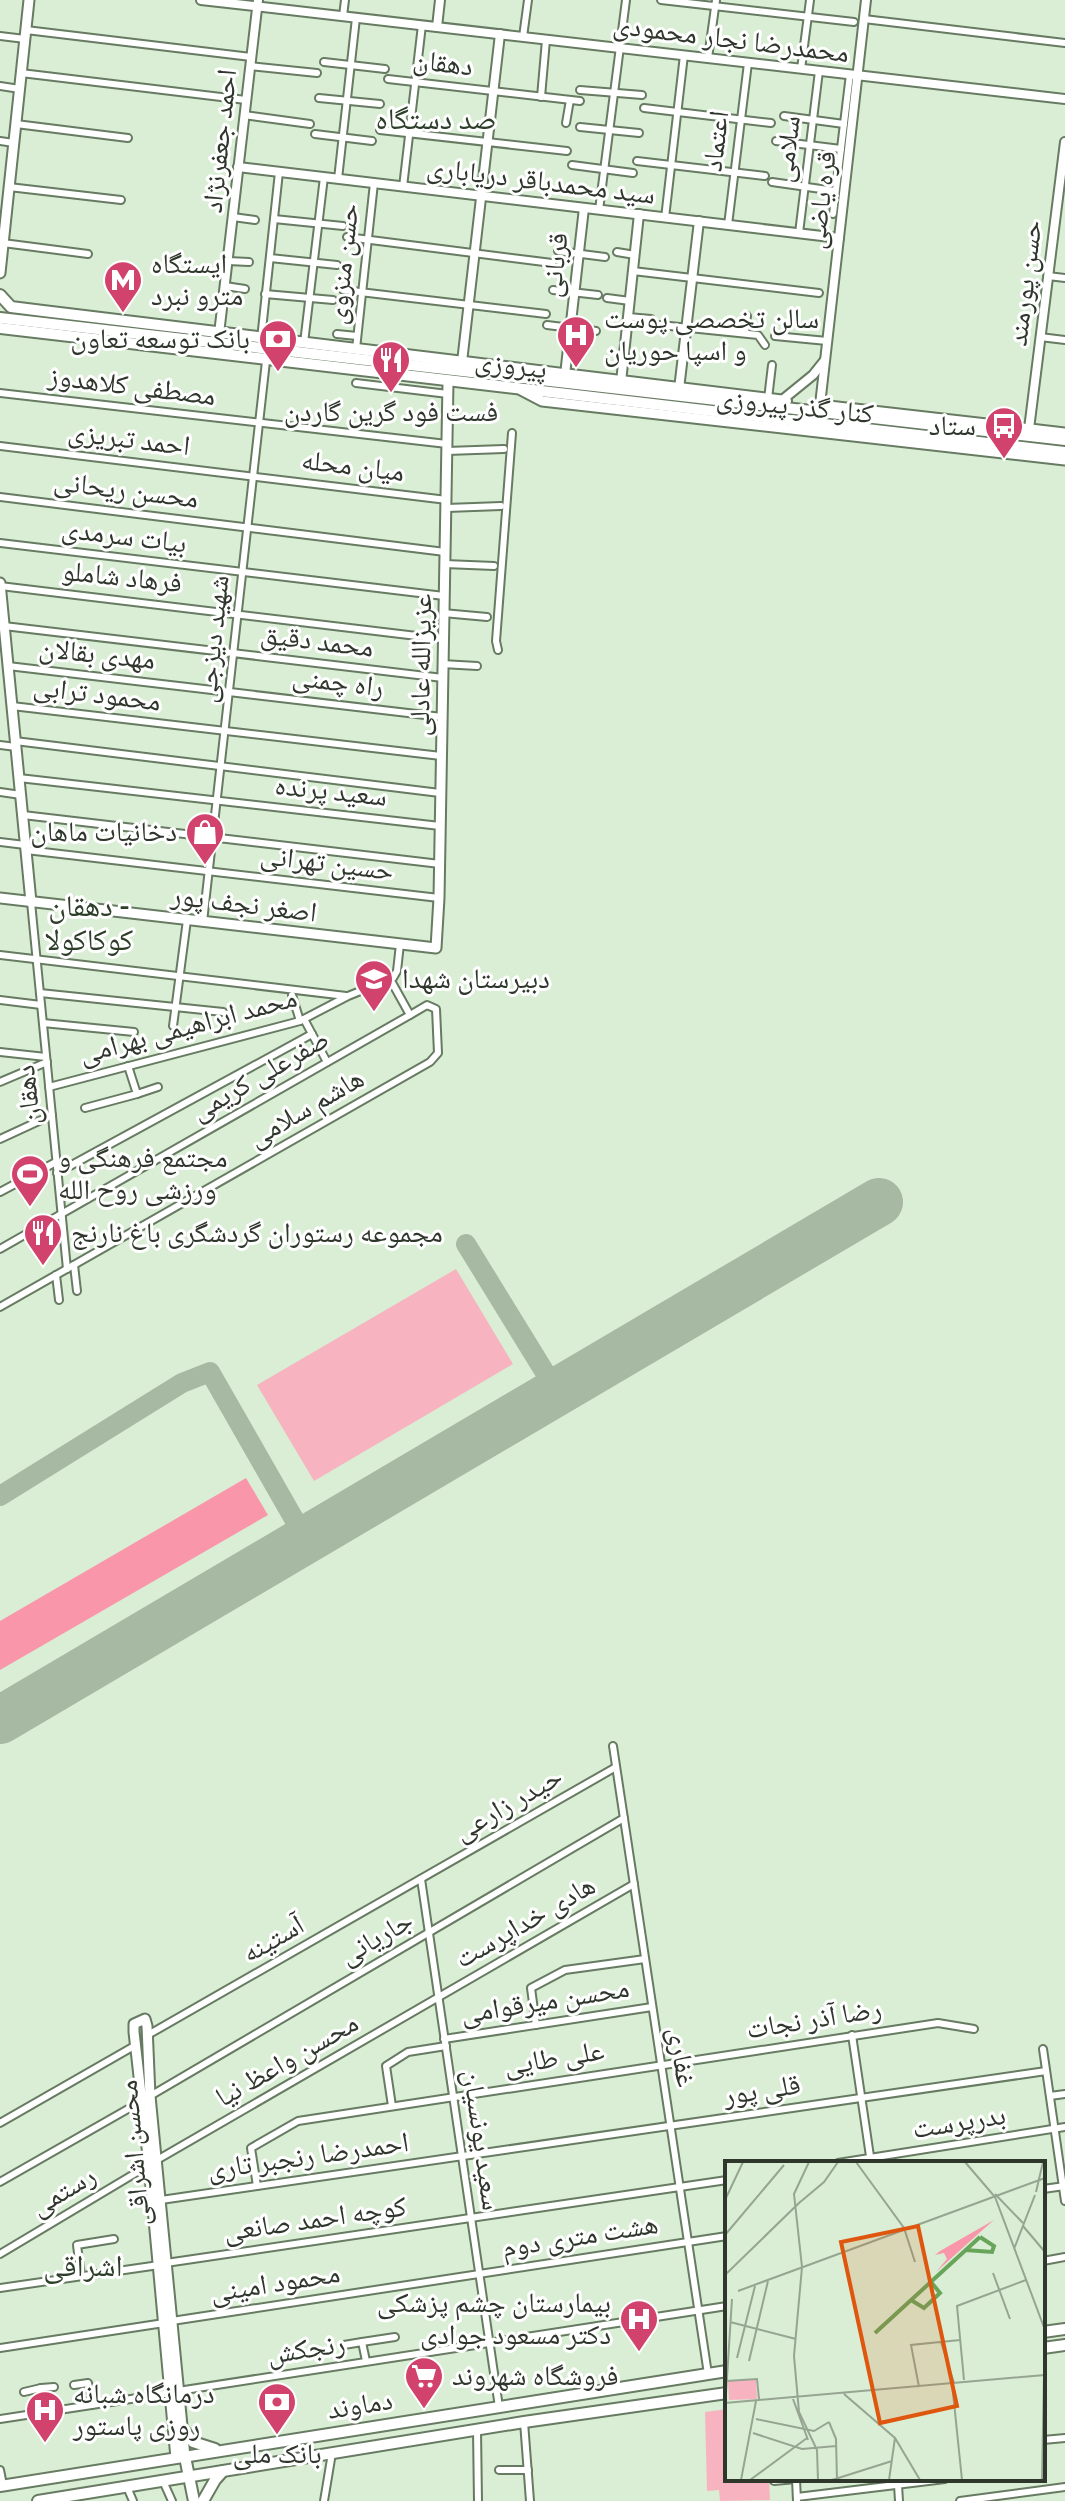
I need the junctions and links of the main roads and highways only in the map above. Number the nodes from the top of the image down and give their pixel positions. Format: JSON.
{"nodes":[{"id":1,"x":29,"y":0,"type":"edge"},
{"id":2,"x":4,"y":207,"type":"edge"},
{"id":3,"x":0,"y":273,"type":"edge"},
{"id":4,"x":0,"y":295,"type":"edge"},
{"id":5,"x":0,"y":318,"type":"edge"},
{"id":6,"x":92,"y":318,"type":"junction"},
{"id":7,"x":148,"y":325,"type":"junction"},
{"id":8,"x":0,"y":328,"type":"edge"},
{"id":9,"x":106,"y":330,"type":"junction"},
{"id":10,"x":133,"y":333,"type":"junction"},
{"id":11,"x":219,"y":339,"type":"junction"},
{"id":12,"x":388,"y":369,"type":"junction"},
{"id":13,"x":449,"y":370,"type":"junction"},
{"id":14,"x":448,"y":388,"type":"junction"},
{"id":15,"x":521,"y":390,"type":"junction"},
{"id":16,"x":819,"y":414,"type":"junction"},
{"id":17,"x":1028,"y":433,"type":"junction"},
{"id":18,"x":1065,"y":433,"type":"edge"},
{"id":19,"x":934,"y":437,"type":"junction"},
{"id":20,"x":1065,"y":440,"type":"edge"},
{"id":21,"x":911,"y":441,"type":"junction"},
{"id":22,"x":1065,"y":452,"type":"edge"},
{"id":23,"x":1065,"y":460,"type":"edge"},
{"id":24,"x":0,"y":585,"type":"edge"},
{"id":25,"x":3,"y":641,"type":"edge"},
{"id":26,"x":8,"y":699,"type":"edge"},
{"id":27,"x":0,"y":898,"type":"edge"},
{"id":28,"x":31,"y":902,"type":"junction"},
{"id":29,"x":436,"y":948,"type":"joint"},
{"id":30,"x":146,"y":2098,"type":"junction"},
{"id":31,"x":153,"y":2163,"type":"junction"},
{"id":32,"x":162,"y":2264,"type":"junction"},
{"id":33,"x":1065,"y":2329,"type":"edge"},
{"id":34,"x":1045,"y":2332,"type":"edge"},
{"id":35,"x":1065,"y":2345,"type":"edge"},
{"id":36,"x":1045,"y":2348,"type":"edge"},
{"id":37,"x":725,"y":2371,"type":"edge"},
{"id":38,"x":174,"y":2392,"type":"junction"},
{"id":39,"x":725,"y":2393,"type":"edge"},
{"id":40,"x":182,"y":2428,"type":"junction"},
{"id":41,"x":220,"y":2451,"type":"junction"},
{"id":42,"x":180,"y":2458,"type":"junction"},
{"id":43,"x":223,"y":2471,"type":"junction"},
{"id":44,"x":183,"y":2477,"type":"junction"},
{"id":45,"x":2,"y":2486,"type":"edge"},
{"id":46,"x":38,"y":2501,"type":"edge"},
{"id":47,"x":194,"y":2501,"type":"edge"},
{"id":48,"x":203,"y":2501,"type":"edge"}],
"edges":[{"from":1,"to":2,"type":"main road"},
{"from":2,"to":3,"type":"main road"},
{"from":4,"to":6,"type":"main road"},
{"from":5,"to":9,"type":"main road","name":"پیروزی"},
{"from":6,"to":7,"type":"main road"},
{"from":6,"to":9,"type":"main road"},
{"from":7,"to":10,"type":"main road"},
{"from":7,"to":11,"type":"main road"},
{"from":8,"to":12,"type":"main road","name":"پیروزی"},
{"from":9,"to":10,"type":"main road","name":"پیروزی"},
{"from":10,"to":11,"type":"main road","name":"پیروزی"},
{"from":11,"to":12,"type":"main road","name":"پیروزی"},
{"from":11,"to":16,"type":"main road"},
{"from":12,"to":13,"type":"main road","name":"پیروزی"},
{"from":12,"to":14,"type":"main road","name":"پیروزی"},
{"from":13,"to":14,"type":"main road"},
{"from":13,"to":16,"type":"main road","name":"پیروزی"},
{"from":14,"to":15,"type":"main road","name":"پیروزی"},
{"from":14,"to":29,"type":"main road","name":"عزیزالله عادلی"},
{"from":15,"to":16,"type":"main road","name":"پیروزی"},
{"from":15,"to":21,"type":"main road","name":"کنار گذر پیروزی"},
{"from":16,"to":17,"type":"main road","name":"پیروزی"},
{"from":16,"to":19,"type":"main road","name":"پیروزی"},
{"from":17,"to":18,"type":"main road"},
{"from":17,"to":20,"type":"main road","name":"پیروزی"},
{"from":19,"to":21,"type":"main road"},
{"from":19,"to":22,"type":"main road","name":"پیروزی"},
{"from":21,"to":23,"type":"main road","name":"کنار گذر پیروزی"},
{"from":24,"to":25,"type":"main road","name":"دهقان"},
{"from":25,"to":26,"type":"main road","name":"دهقان"},
{"from":26,"to":28,"type":"main road","name":"دهقان"},
{"from":27,"to":28,"type":"main road","name":"اصغر نجف پور"},
{"from":28,"to":29,"type":"main road","name":"اصغر نجف پور"},
{"from":30,"to":30,"type":"main road","name":"محسن اشراقی"},
{"from":30,"to":31,"type":"main road","name":"محسن اشراقی"},
{"from":31,"to":32,"type":"main road","name":"محسن اشراقی"},
{"from":31,"to":32,"type":"main road","name":"محسن اشراقی"},
{"from":32,"to":38,"type":"main road","name":"محسن اشراقی"},
{"from":33,"to":34,"type":"main road"},
{"from":35,"to":36,"type":"main road"},
{"from":37,"to":41,"type":"main road","name":"دماوند"},
{"from":38,"to":40,"type":"main road","name":"محسن اشراقی"},
{"from":38,"to":42,"type":"main road","name":"محسن اشراقی"},
{"from":39,"to":43,"type":"main road","name":"دماوند"},
{"from":40,"to":41,"type":"main road"},
{"from":40,"to":42,"type":"main road","name":"محسن اشراقی"},
{"from":41,"to":42,"type":"main road","name":"دماوند"},
{"from":42,"to":44,"type":"main road"},
{"from":42,"to":45,"type":"main road","name":"دماوند"},
{"from":43,"to":44,"type":"main road","name":"دماوند"},
{"from":43,"to":48,"type":"main road"},
{"from":44,"to":46,"type":"main road","name":"دماوند"},
{"from":44,"to":47,"type":"main road"}]}
